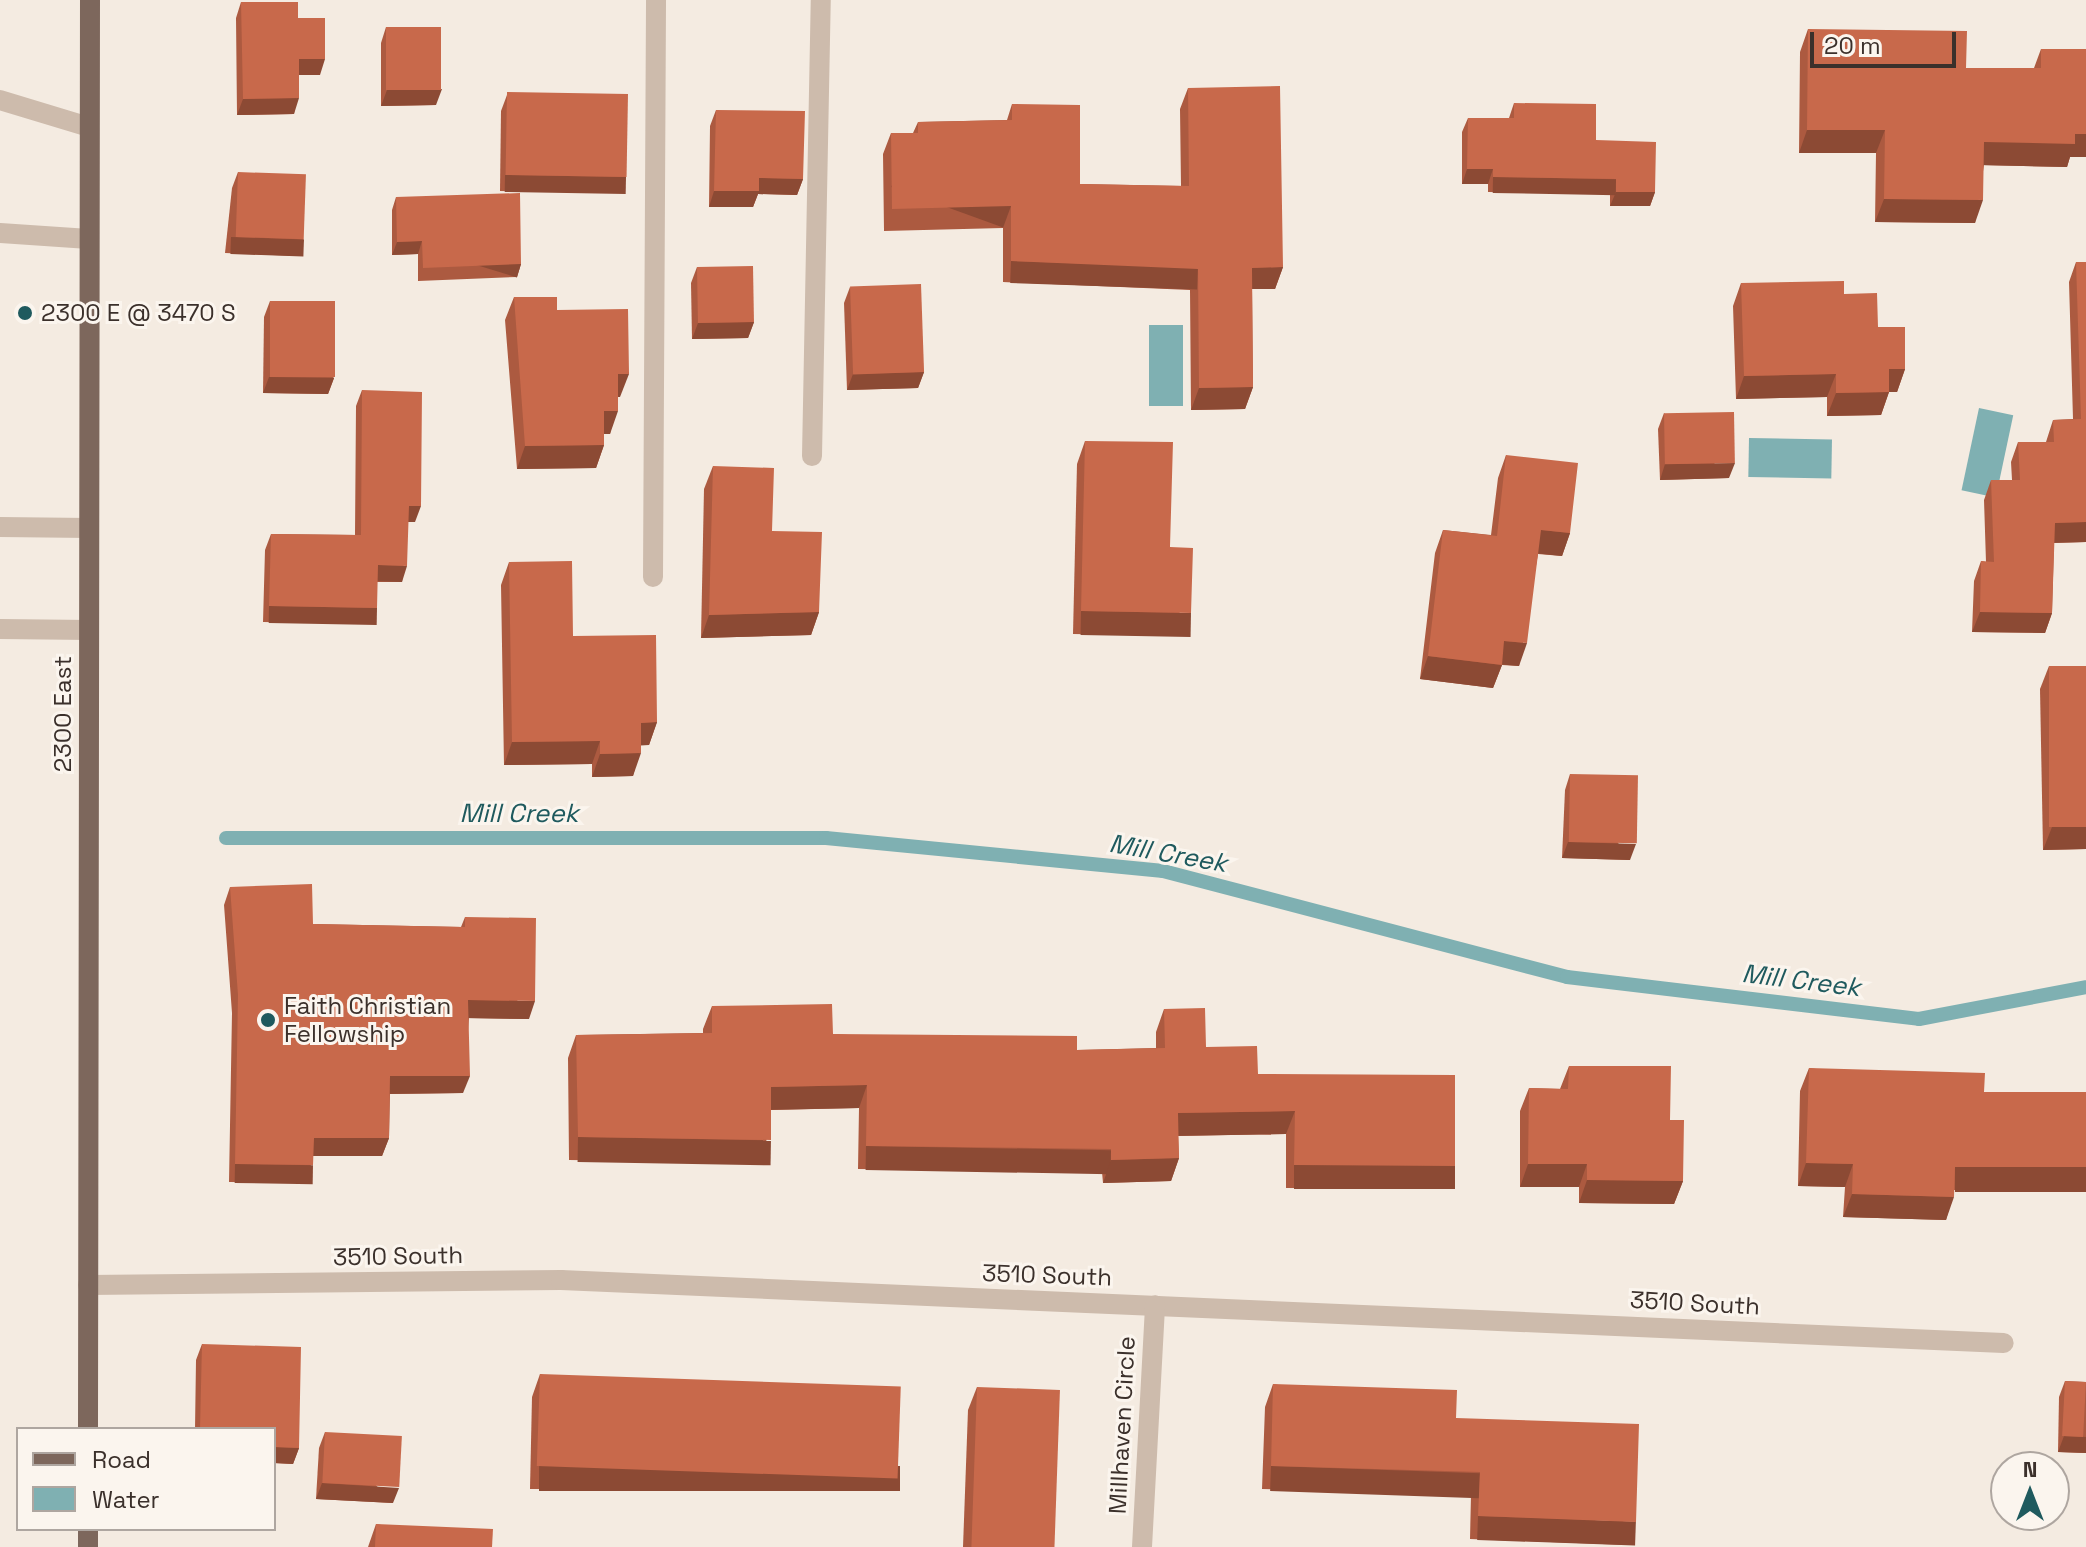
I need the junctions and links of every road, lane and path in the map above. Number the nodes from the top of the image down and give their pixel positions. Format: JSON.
{"nodes":[{"id":1,"x":90,"y":0,"type":"edge"},
{"id":2,"x":656,"y":0,"type":"edge"},
{"id":3,"x":821,"y":0,"type":"edge"},
{"id":4,"x":0,"y":100,"type":"edge"},
{"id":5,"x":89,"y":127,"type":"junction"},
{"id":6,"x":0,"y":233,"type":"edge"},
{"id":7,"x":89,"y":239,"type":"junction"},
{"id":8,"x":812,"y":456,"type":"dead end"},
{"id":9,"x":0,"y":527,"type":"edge"},
{"id":10,"x":89,"y":528,"type":"junction"},
{"id":11,"x":653,"y":577,"type":"dead end"},
{"id":12,"x":0,"y":629,"type":"edge"},
{"id":13,"x":89,"y":630,"type":"junction"},
{"id":14,"x":88,"y":1285,"type":"junction"},
{"id":15,"x":1155,"y":1305,"type":"junction"},
{"id":16,"x":2004,"y":1343,"type":"dead end"},
{"id":17,"x":88,"y":1427,"type":"edge"},
{"id":18,"x":1142,"y":1547,"type":"edge"}],
"edges":[{"from":1,"to":5,"type":"main road","name":"2300 East"},
{"from":2,"to":11,"type":"street"},
{"from":3,"to":8,"type":"street"},
{"from":4,"to":5,"type":"street"},
{"from":5,"to":7,"type":"main road","name":"2300 East"},
{"from":6,"to":7,"type":"street"},
{"from":7,"to":10,"type":"main road","name":"2300 East"},
{"from":9,"to":10,"type":"street"},
{"from":10,"to":13,"type":"main road","name":"2300 East"},
{"from":12,"to":13,"type":"street"},
{"from":13,"to":14,"type":"main road","name":"2300 East"},
{"from":14,"to":15,"type":"street","name":"3510 South"},
{"from":14,"to":17,"type":"main road","name":"2300 East"},
{"from":15,"to":16,"type":"street","name":"3510 South"},
{"from":15,"to":18,"type":"street","name":"Millhaven Circle"}]}
